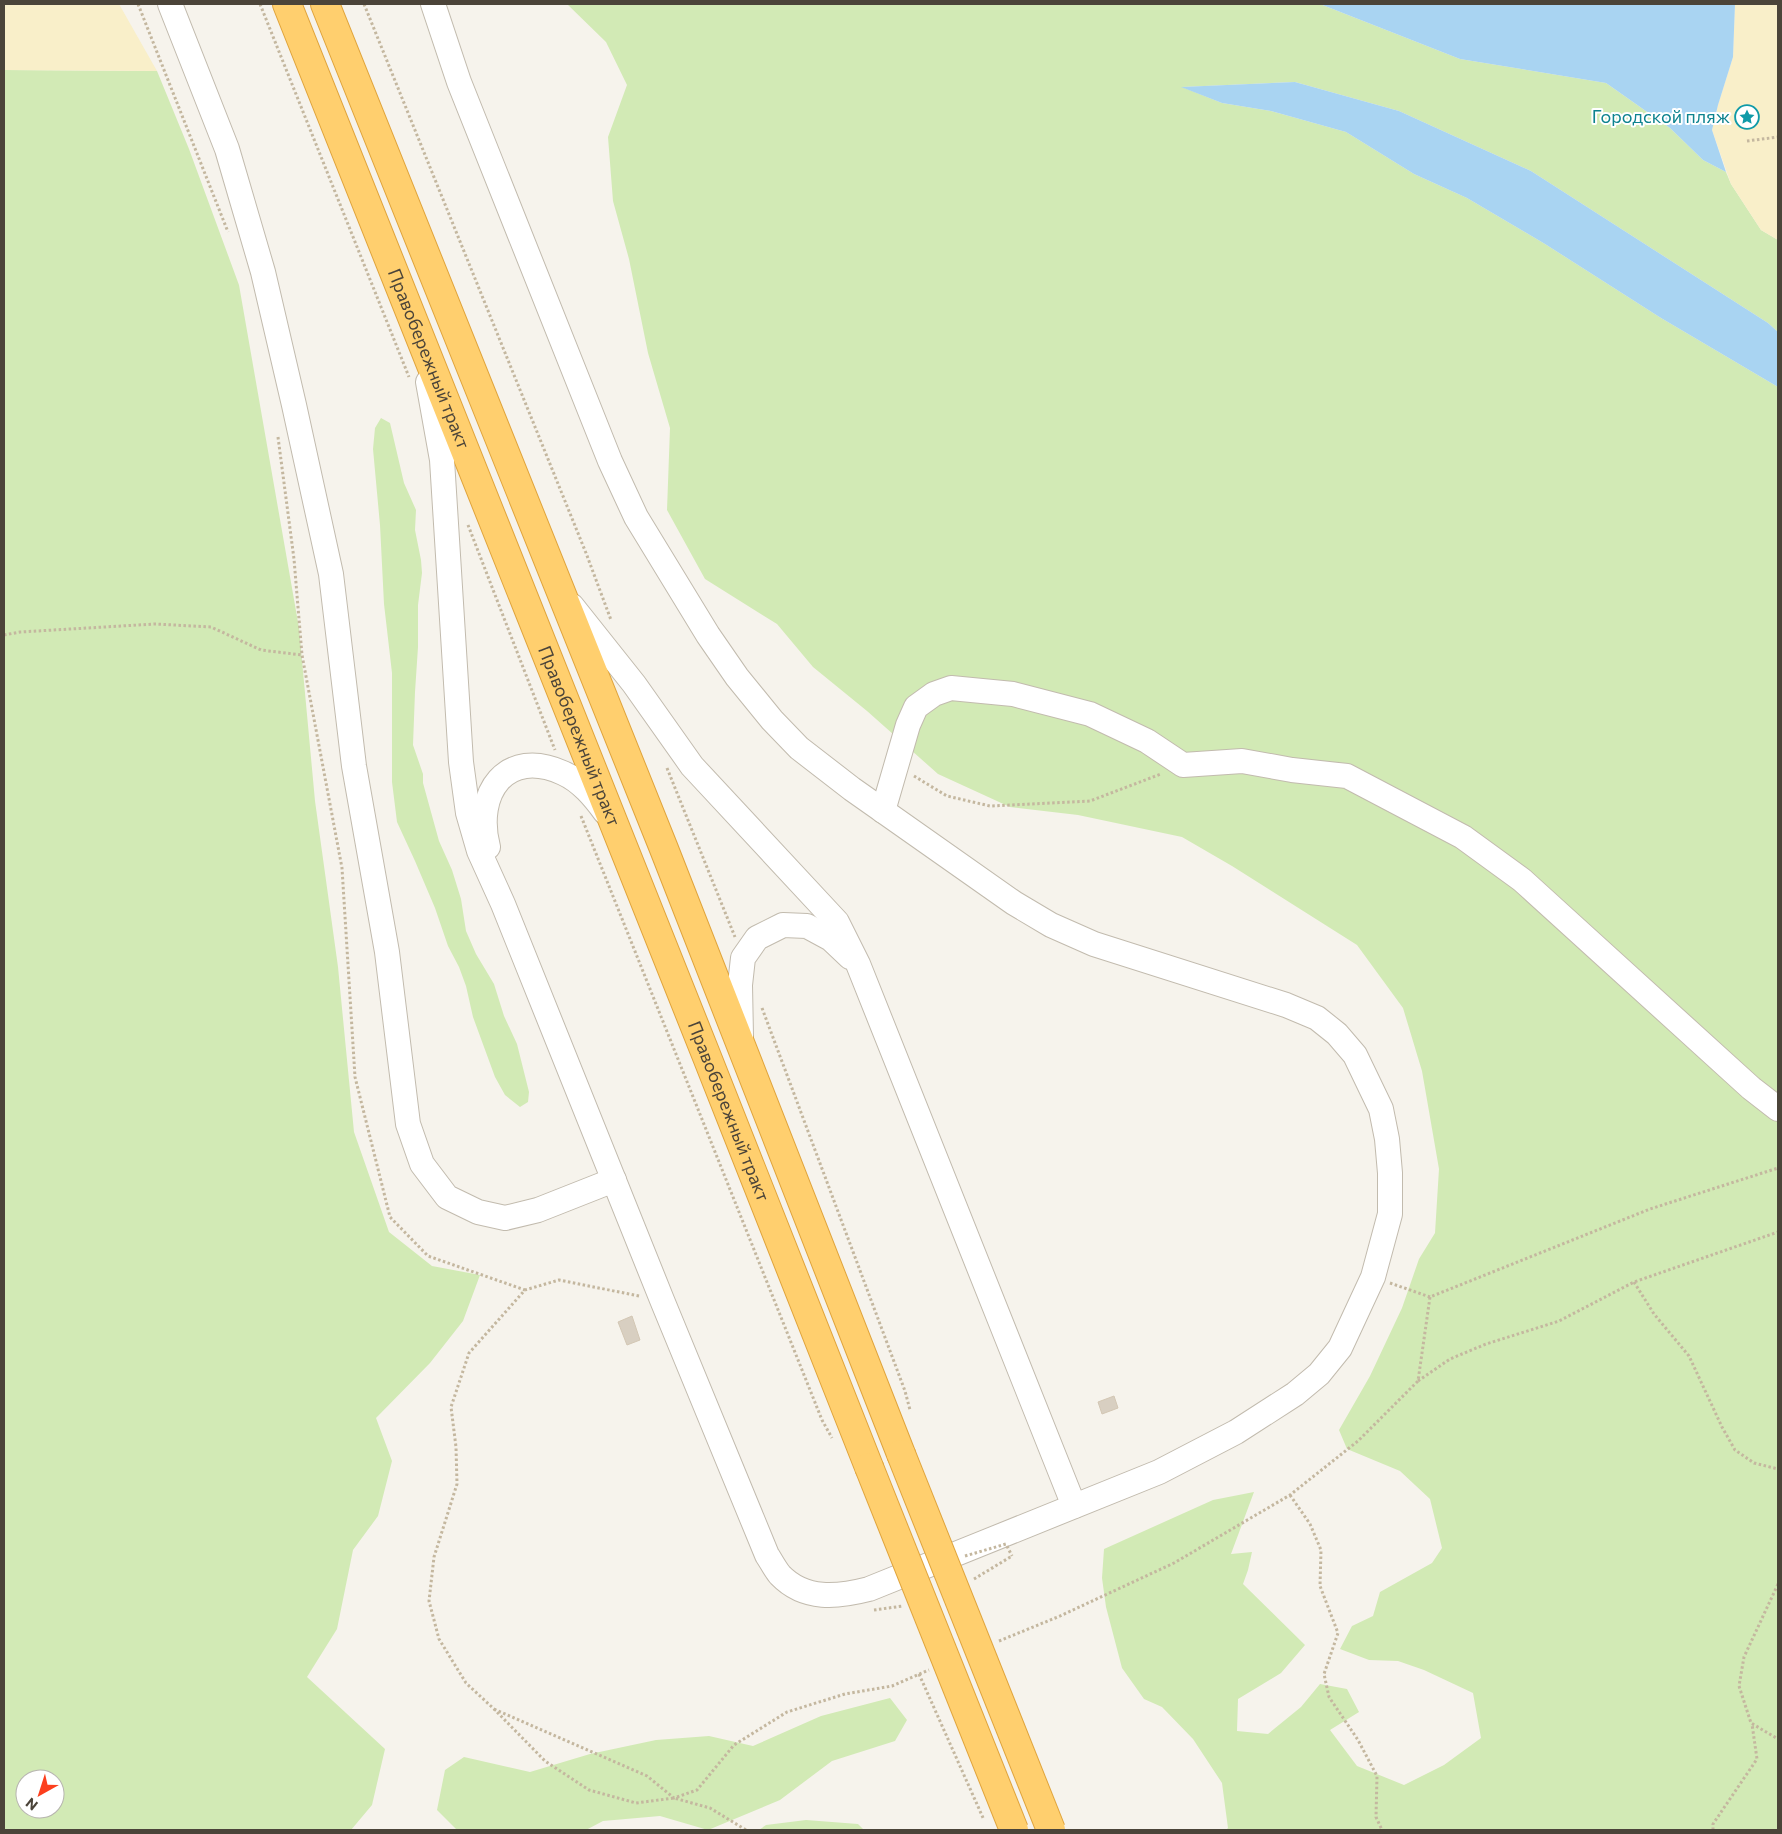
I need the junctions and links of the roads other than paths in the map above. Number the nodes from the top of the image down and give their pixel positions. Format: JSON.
{"nodes":[{"id":1,"x":170,"y":4,"type":"edge"},
{"id":2,"x":288,"y":4,"type":"edge"},
{"id":3,"x":325,"y":4,"type":"edge"},
{"id":4,"x":433,"y":4,"type":"edge"},
{"id":5,"x":414,"y":319,"type":"junction"},
{"id":6,"x":562,"y":593,"type":"junction"},
{"id":7,"x":883,"y":811,"type":"junction"},
{"id":8,"x":614,"y":825,"type":"junction"},
{"id":9,"x":503,"y":904,"type":"junction"},
{"id":10,"x":858,"y":964,"type":"junction"},
{"id":11,"x":742,"y":1043,"type":"junction"},
{"id":12,"x":1778,"y":1109,"type":"edge"},
{"id":13,"x":614,"y":1180,"type":"junction"},
{"id":14,"x":1074,"y":1506,"type":"junction"},
{"id":15,"x":1014,"y":1830,"type":"edge"},
{"id":16,"x":1051,"y":1830,"type":"edge"}],
"edges":[{"from":1,"to":13,"type":"street"},
{"from":2,"to":5,"type":"highway","name":"Правобережный тракт"},
{"from":3,"to":6,"type":"highway","name":"Правобережный тракт"},
{"from":4,"to":7,"type":"street"},
{"from":5,"to":8,"type":"highway","name":"Правобережный тракт"},
{"from":5,"to":9,"type":"street"},
{"from":6,"to":10,"type":"street"},
{"from":6,"to":11,"type":"highway","name":"Правобережный тракт"},
{"from":7,"to":12,"type":"street"},
{"from":7,"to":14,"type":"street"},
{"from":8,"to":9,"type":"street"},
{"from":8,"to":15,"type":"highway","name":"Правобережный тракт","bridge":true},
{"from":9,"to":13,"type":"street"},
{"from":10,"to":11,"type":"street"},
{"from":10,"to":14,"type":"street"},
{"from":11,"to":16,"type":"highway","name":"Правобережный тракт","bridge":true},
{"from":13,"to":14,"type":"street"}]}
